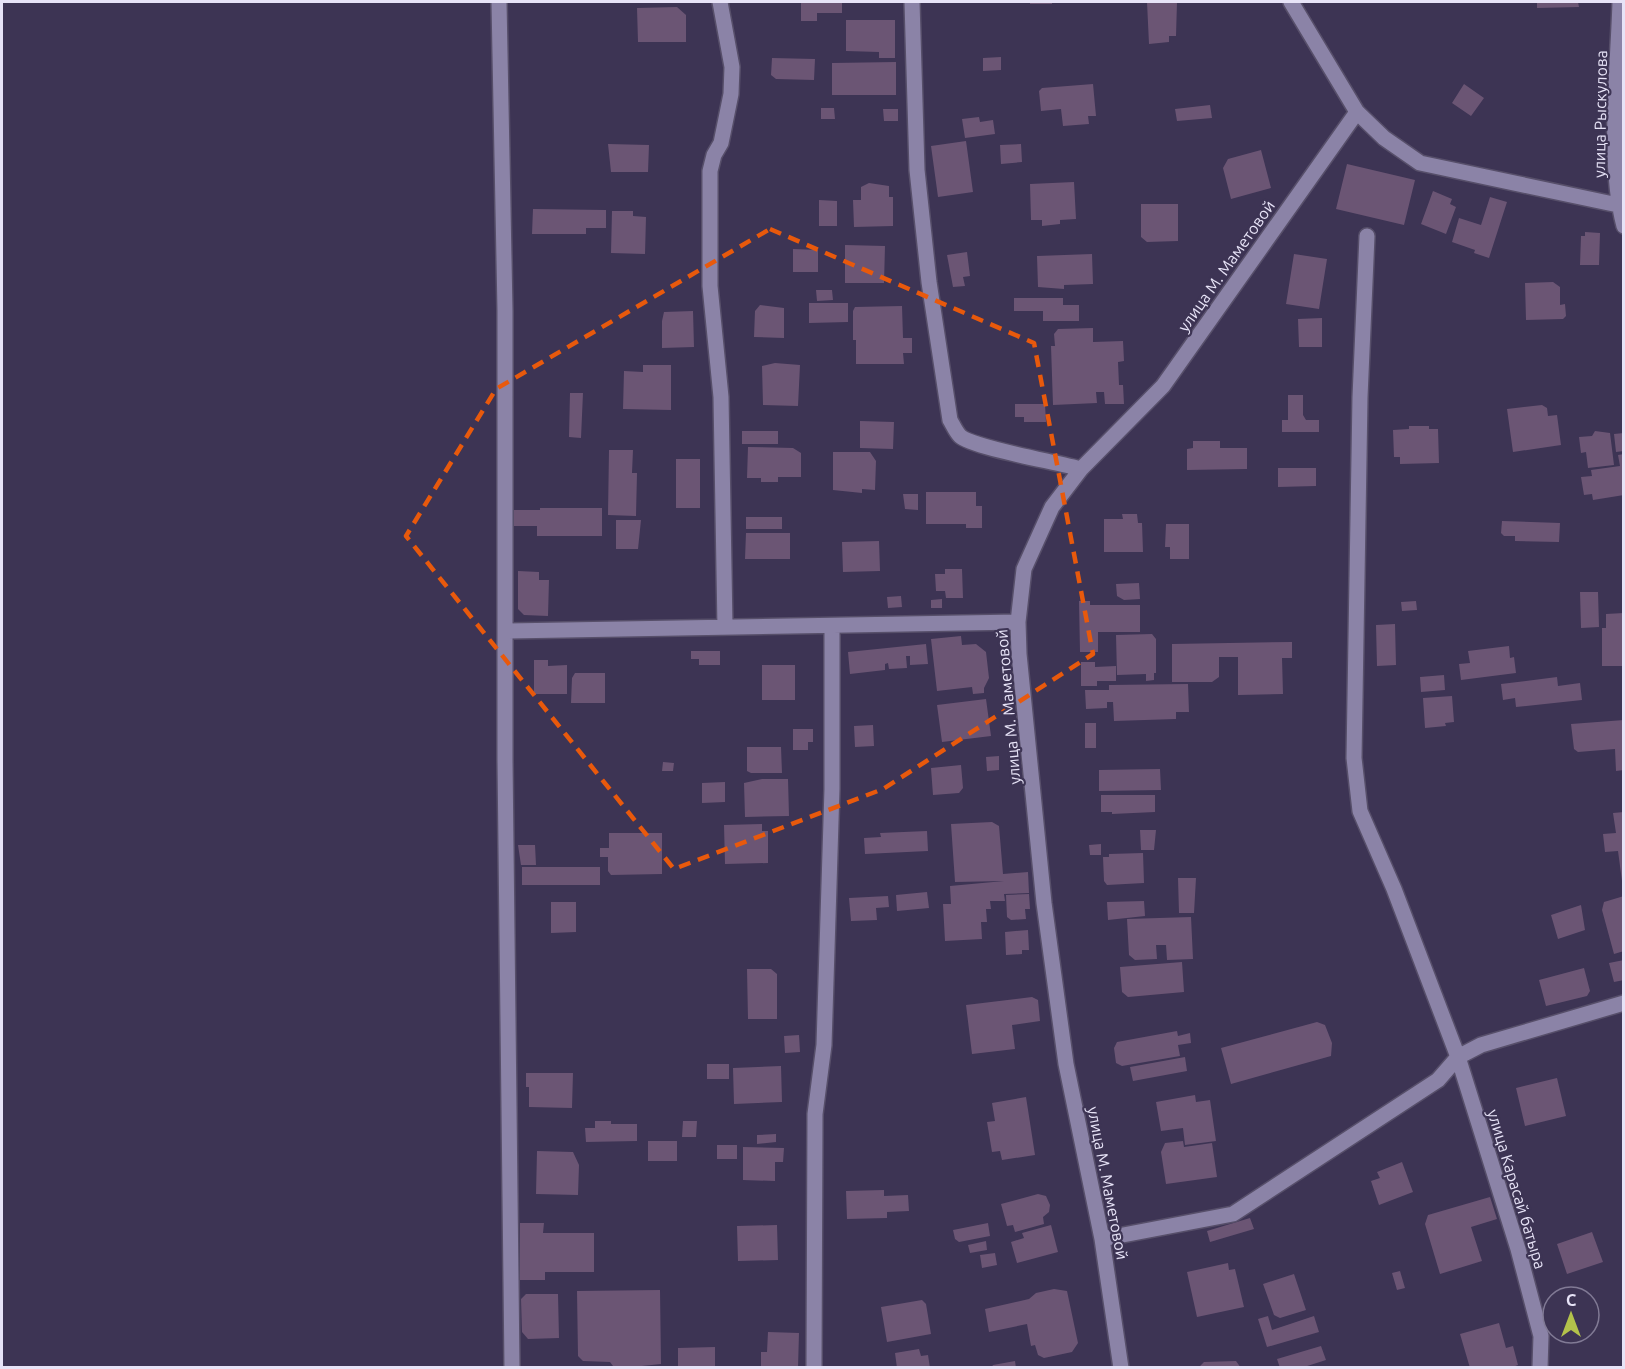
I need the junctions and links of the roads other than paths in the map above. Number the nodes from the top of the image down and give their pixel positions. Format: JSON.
{"nodes":[{"id":1,"x":499,"y":2,"type":"edge"},
{"id":2,"x":720,"y":2,"type":"edge"},
{"id":3,"x":912,"y":2,"type":"edge"},
{"id":4,"x":1291,"y":2,"type":"edge"},
{"id":5,"x":1620,"y":2,"type":"edge"},
{"id":6,"x":1358,"y":112,"type":"junction"},
{"id":7,"x":1618,"y":205,"type":"junction"},
{"id":8,"x":1623,"y":226,"type":"edge"},
{"id":9,"x":1366,"y":236,"type":"dead end"},
{"id":10,"x":1081,"y":469,"type":"junction"},
{"id":11,"x":1018,"y":622,"type":"junction"},
{"id":12,"x":832,"y":626,"type":"junction"},
{"id":13,"x":725,"y":627,"type":"junction"},
{"id":14,"x":505,"y":631,"type":"junction"},
{"id":15,"x":1623,"y":1003,"type":"edge"},
{"id":16,"x":1458,"y":1057,"type":"junction"},
{"id":17,"x":1102,"y":1239,"type":"junction"},
{"id":18,"x":512,"y":1368,"type":"edge"},
{"id":19,"x":813,"y":1368,"type":"edge"},
{"id":20,"x":1121,"y":1368,"type":"edge"},
{"id":21,"x":1540,"y":1368,"type":"edge"}],
"edges":[{"from":1,"to":14,"type":"street"},
{"from":2,"to":13,"type":"street"},
{"from":3,"to":10,"type":"street"},
{"from":4,"to":6,"type":"street"},
{"from":5,"to":7,"type":"street","name":"улица Рыскулова"},
{"from":6,"to":7,"type":"street"},
{"from":6,"to":10,"type":"street","name":"улица М. Маметовой"},
{"from":7,"to":8,"type":"street","name":"улица Рыскулова"},
{"from":9,"to":16,"type":"street","name":"улица Карасай батыра"},
{"from":10,"to":11,"type":"street","name":"улица М. Маметовой"},
{"from":11,"to":12,"type":"street"},
{"from":11,"to":17,"type":"street","name":"улица М. Маметовой"},
{"from":12,"to":13,"type":"street"},
{"from":12,"to":19,"type":"street"},
{"from":13,"to":14,"type":"street"},
{"from":14,"to":18,"type":"street"},
{"from":15,"to":16,"type":"street"},
{"from":16,"to":17,"type":"street"},
{"from":16,"to":21,"type":"street","name":"улица Карасай батыра"},
{"from":17,"to":20,"type":"street","name":"улица М. Маметовой"}]}
